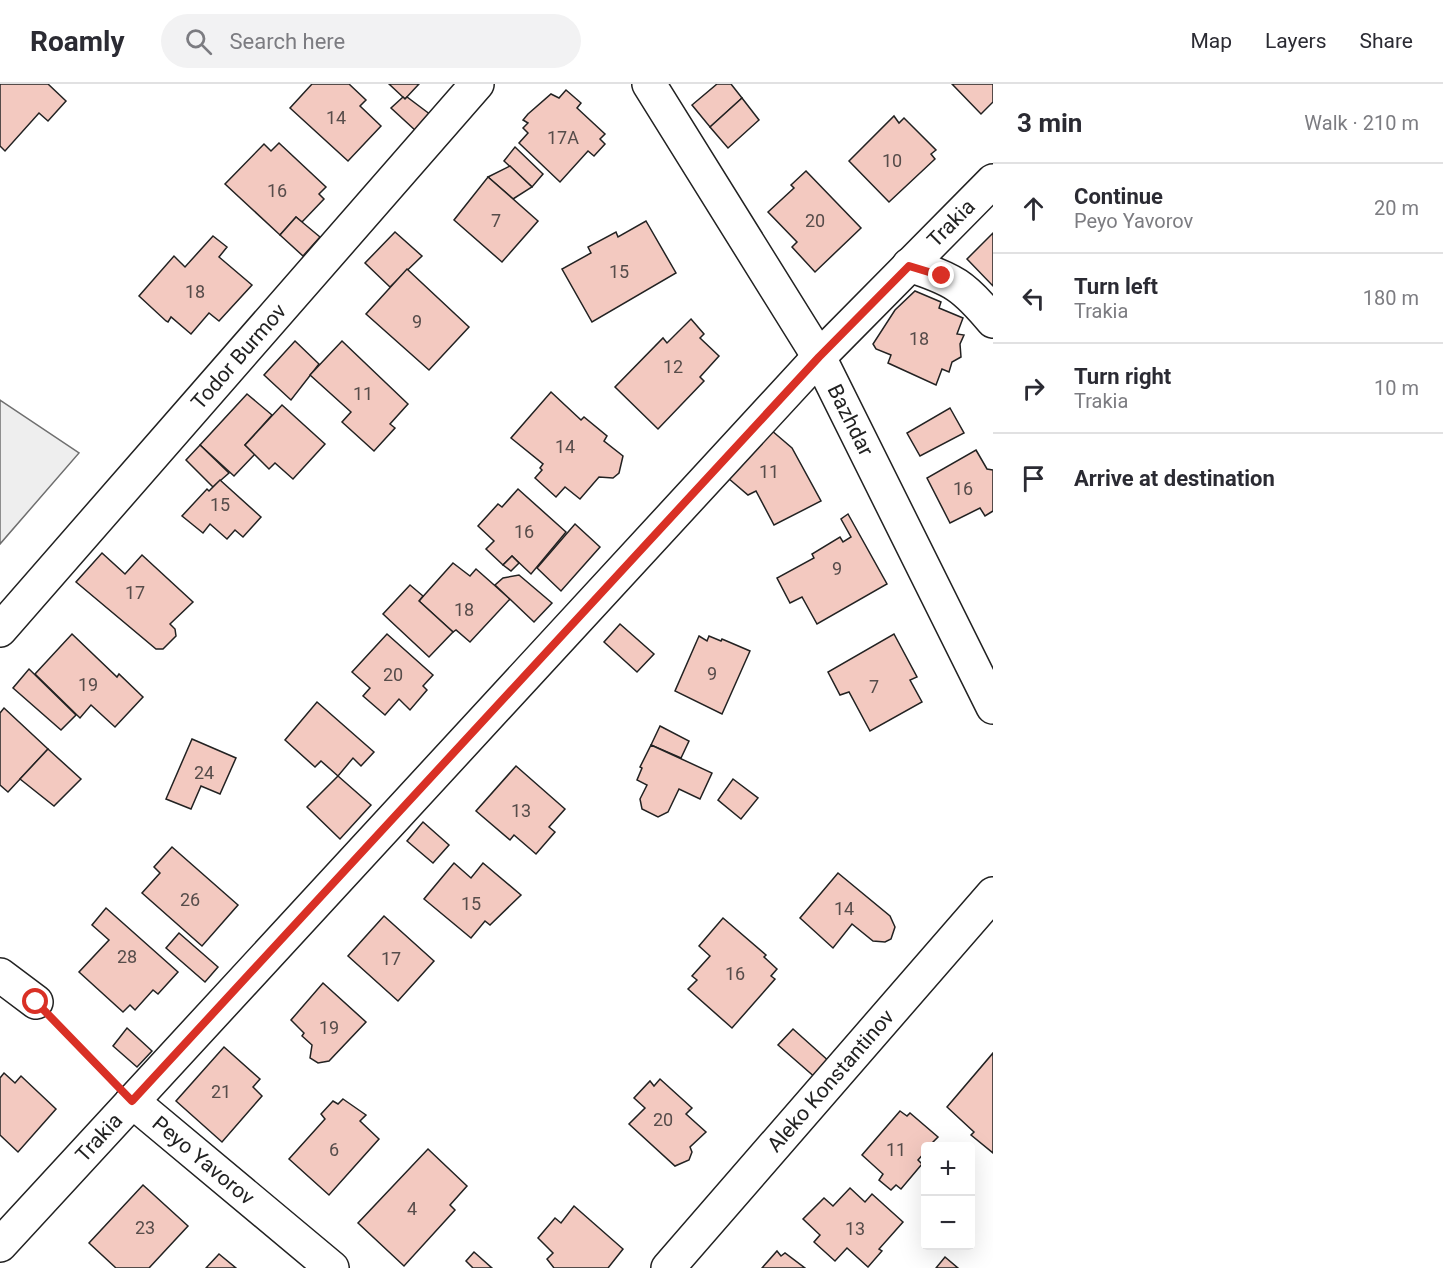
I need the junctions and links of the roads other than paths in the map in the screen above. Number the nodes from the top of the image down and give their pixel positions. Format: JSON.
{"nodes":[{"id":1,"x":477,"y":84,"type":"edge"},
{"id":2,"x":649,"y":84,"type":"edge"},
{"id":3,"x":993,"y":181,"type":"edge"},
{"id":4,"x":909,"y":266,"type":"junction"},
{"id":5,"x":993,"y":321,"type":"edge"},
{"id":6,"x":819,"y":357,"type":"junction"},
{"id":7,"x":0,"y":630,"type":"edge"},
{"id":8,"x":993,"y":707,"type":"edge"},
{"id":9,"x":993,"y":894,"type":"edge"},
{"id":10,"x":0,"y":975,"type":"edge"},
{"id":11,"x":36,"y":1002,"type":"road end"},
{"id":12,"x":132,"y":1101,"type":"junction"},
{"id":13,"x":0,"y":1245,"type":"edge"},
{"id":14,"x":332,"y":1268,"type":"edge"},
{"id":15,"x":668,"y":1268,"type":"edge"}],
"edges":[{"from":1,"to":7,"type":"street","name":"Todor Burmov"},
{"from":2,"to":6,"type":"street","name":"Bazhdar"},
{"from":3,"to":4,"type":"street","name":"Trakia"},
{"from":4,"to":5,"type":"street","name":"Trakia"},
{"from":4,"to":6,"type":"street","name":"Trakia"},
{"from":6,"to":8,"type":"street","name":"Bazhdar"},
{"from":6,"to":12,"type":"street","name":"Trakia"},
{"from":9,"to":15,"type":"street","name":"Aleko Konstantinov"},
{"from":10,"to":11,"type":"street"},
{"from":12,"to":13,"type":"street","name":"Trakia"},
{"from":12,"to":14,"type":"street","name":"Peyo Yavorov"}]}
